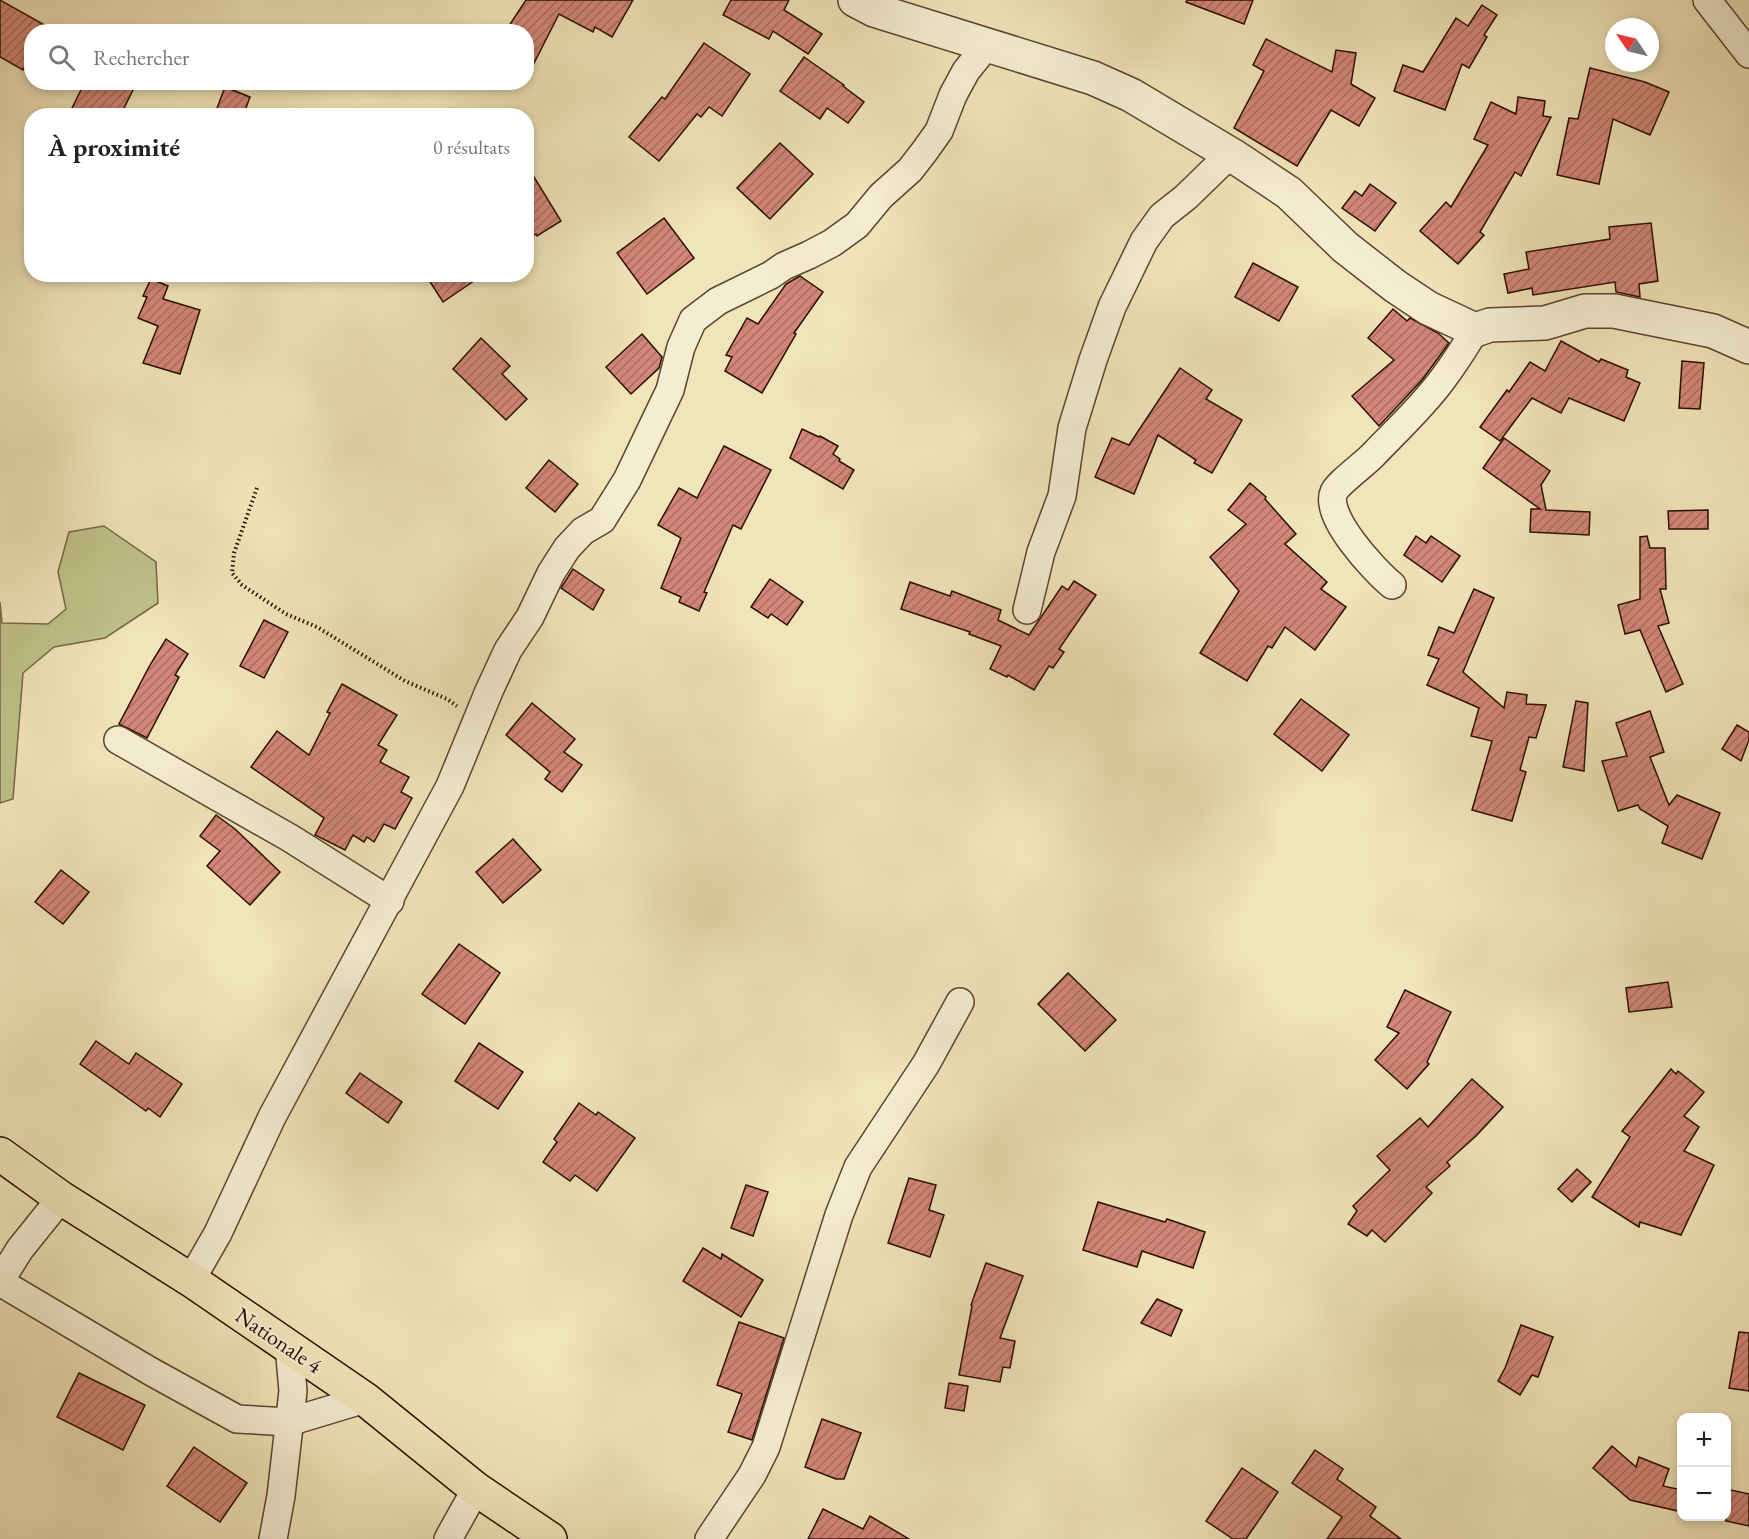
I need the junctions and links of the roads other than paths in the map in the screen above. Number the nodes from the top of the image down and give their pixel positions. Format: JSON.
{"nodes":[{"id":1,"x":855,"y":0,"type":"edge"},
{"id":2,"x":1707,"y":0,"type":"edge"},
{"id":3,"x":987,"y":45,"type":"junction"},
{"id":4,"x":1749,"y":54,"type":"edge"},
{"id":5,"x":1235,"y":157,"type":"junction"},
{"id":6,"x":1475,"y":330,"type":"junction"},
{"id":7,"x":1749,"y":347,"type":"edge"},
{"id":8,"x":1392,"y":585,"type":"dead end"},
{"id":9,"x":1027,"y":610,"type":"dead end"},
{"id":10,"x":118,"y":740,"type":"dead end"},
{"id":11,"x":390,"y":901,"type":"junction"},
{"id":12,"x":960,"y":1002,"type":"dead end"},
{"id":13,"x":0,"y":1154,"type":"edge"},
{"id":14,"x":61,"y":1198,"type":"junction"},
{"id":15,"x":191,"y":1280,"type":"junction"},
{"id":16,"x":0,"y":1281,"type":"edge"},
{"id":17,"x":290,"y":1346,"type":"junction"},
{"id":18,"x":365,"y":1399,"type":"junction"},
{"id":19,"x":289,"y":1422,"type":"junction"},
{"id":20,"x":476,"y":1489,"type":"junction"},
{"id":21,"x":273,"y":1539,"type":"edge"},
{"id":22,"x":448,"y":1539,"type":"edge"},
{"id":23,"x":550,"y":1539,"type":"edge"},
{"id":24,"x":709,"y":1539,"type":"edge"}],
"edges":[{"from":1,"to":3,"type":"street"},
{"from":2,"to":4,"type":"street"},
{"from":3,"to":5,"type":"street"},
{"from":3,"to":11,"type":"street"},
{"from":5,"to":6,"type":"street"},
{"from":5,"to":9,"type":"street"},
{"from":6,"to":7,"type":"street"},
{"from":6,"to":8,"type":"street"},
{"from":10,"to":11,"type":"street"},
{"from":11,"to":15,"type":"street"},
{"from":12,"to":24,"type":"street"},
{"from":13,"to":14,"type":"highway","name":"Nationale 4"},
{"from":14,"to":15,"type":"highway","name":"Nationale 4"},
{"from":14,"to":16,"type":"street"},
{"from":15,"to":17,"type":"highway","name":"Nationale 4"},
{"from":16,"to":19,"type":"street"},
{"from":17,"to":18,"type":"highway","name":"Nationale 4"},
{"from":17,"to":19,"type":"street"},
{"from":18,"to":19,"type":"street"},
{"from":18,"to":20,"type":"highway","name":"Nationale 4"},
{"from":19,"to":21,"type":"street"},
{"from":20,"to":22,"type":"street"},
{"from":20,"to":23,"type":"highway","name":"Nationale 4"}]}
